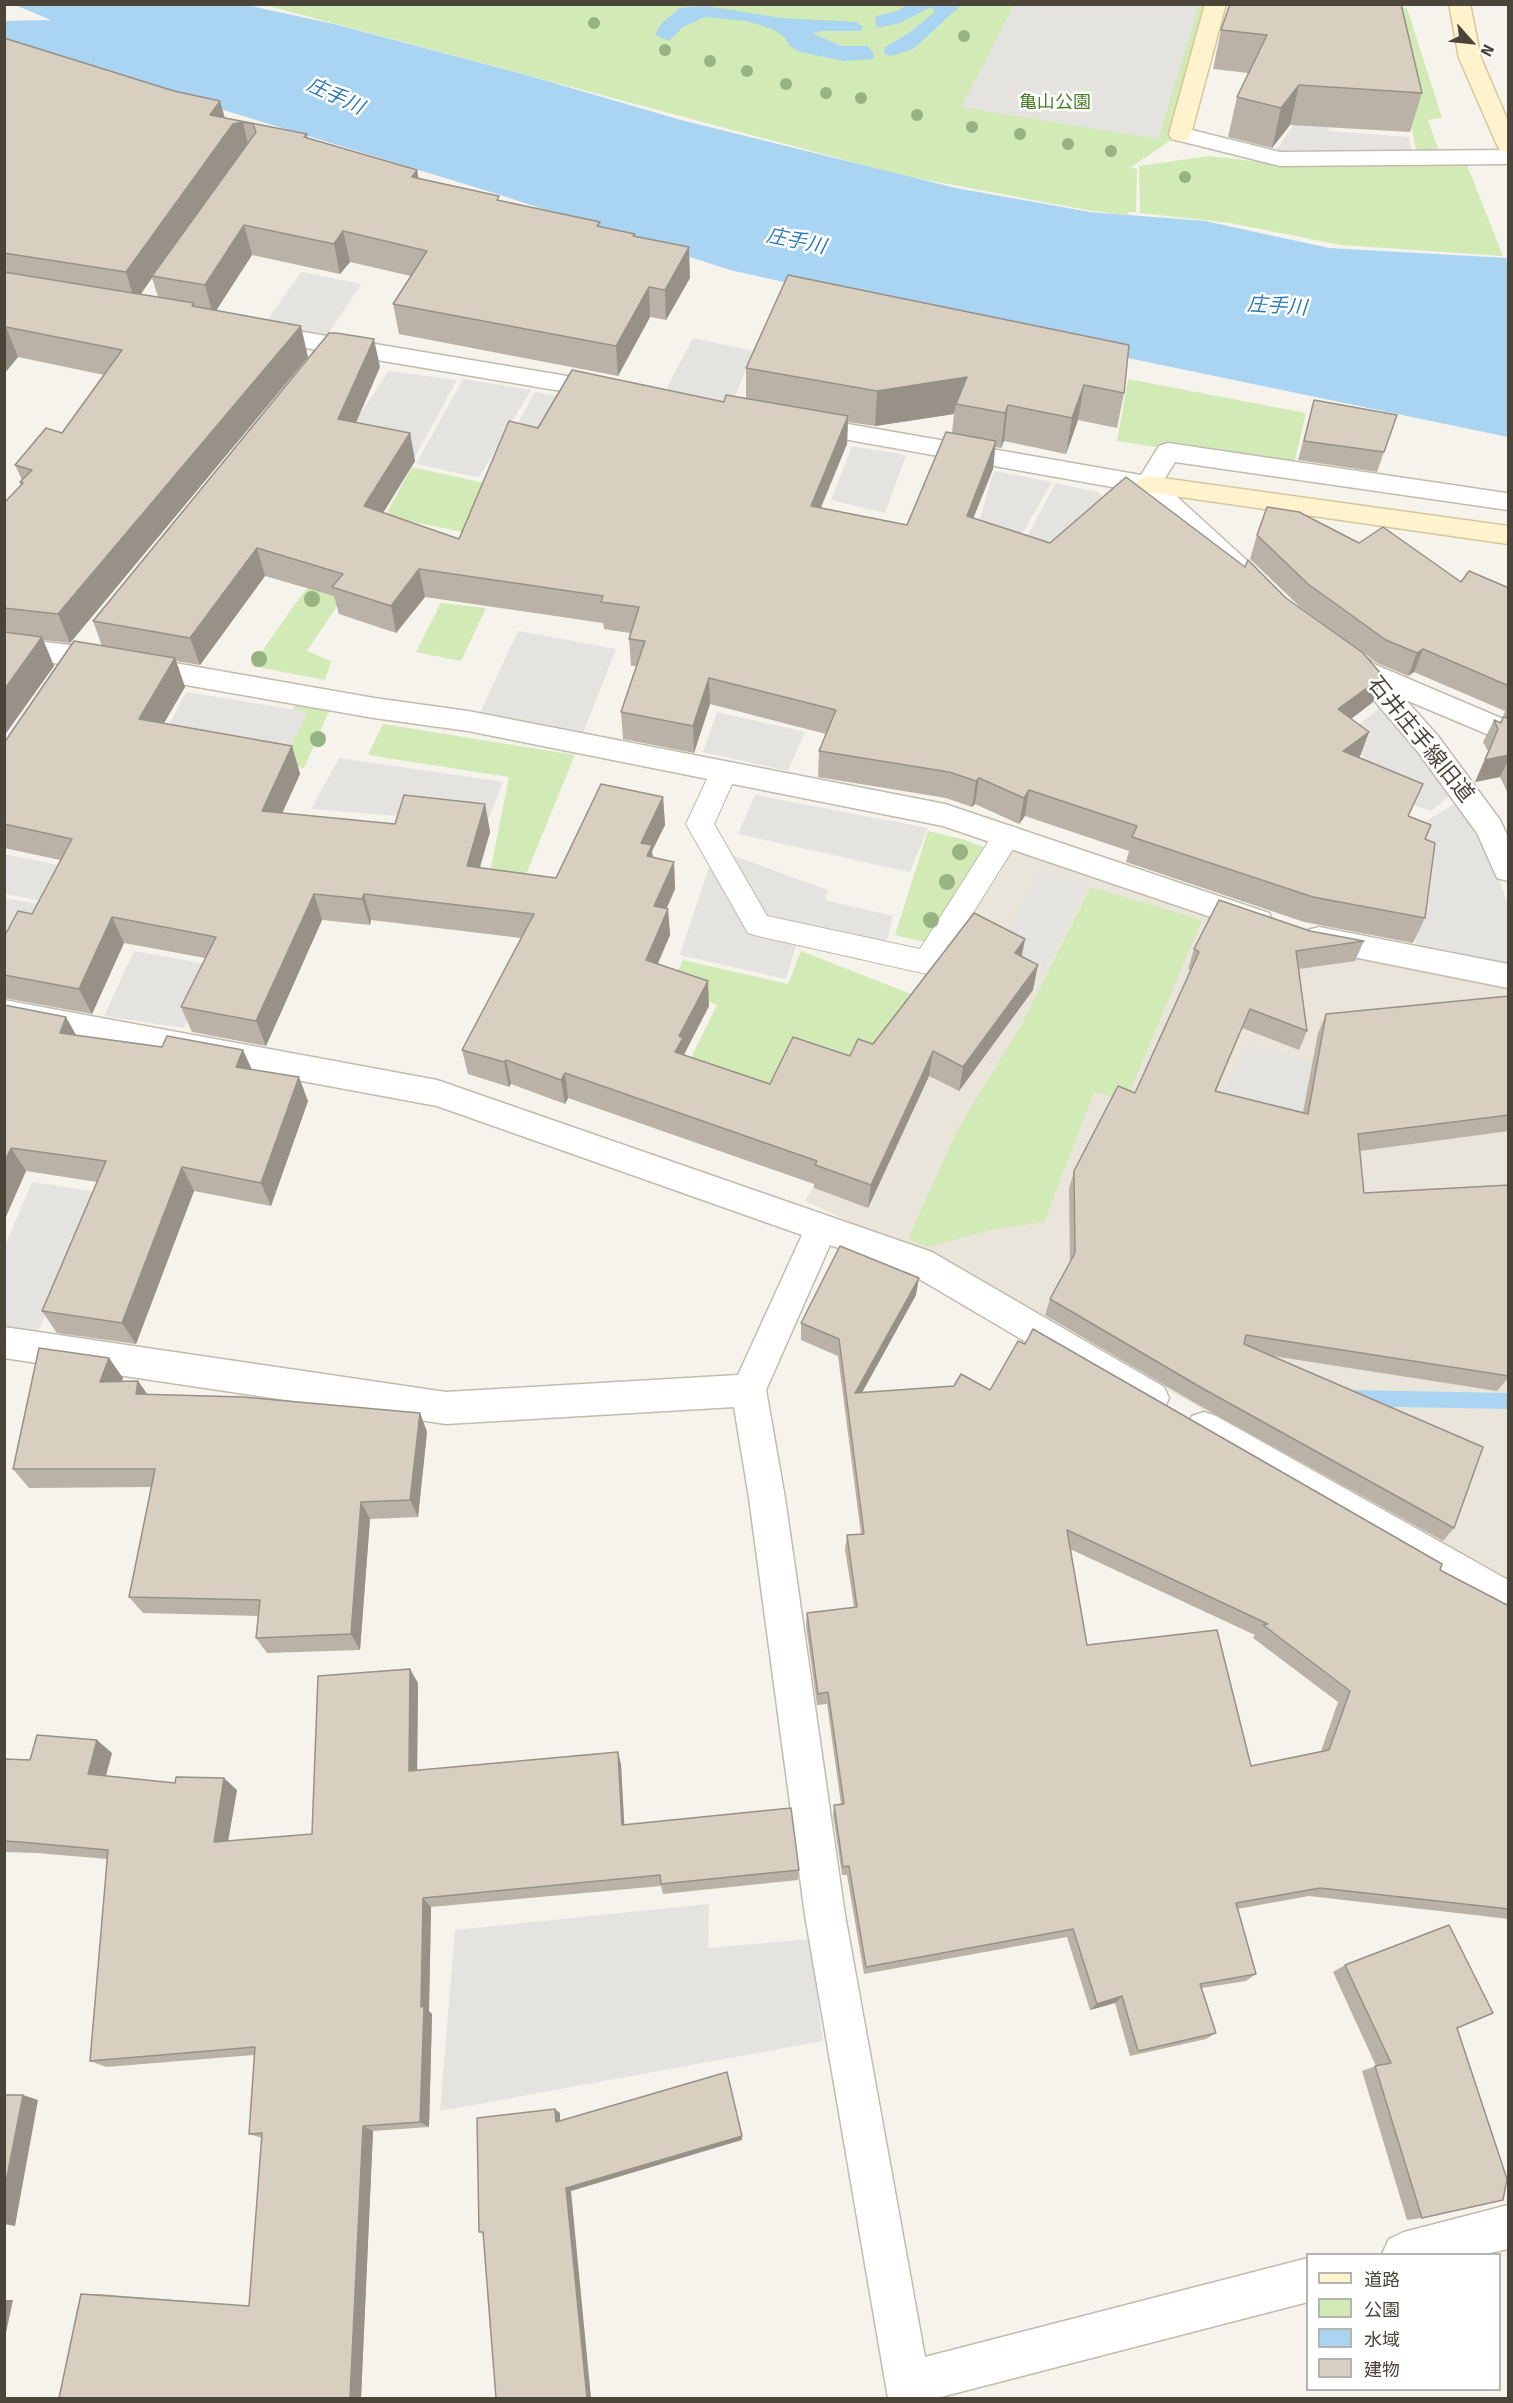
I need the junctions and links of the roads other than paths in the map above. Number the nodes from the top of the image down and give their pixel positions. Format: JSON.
{"nodes":[{"id":1,"x":1216,"y":4,"type":"edge"},
{"id":2,"x":1459,"y":4,"type":"edge"},
{"id":3,"x":1509,"y":145,"type":"edge"},
{"id":4,"x":1509,"y":157,"type":"edge"},
{"id":5,"x":243,"y":330,"type":"edge"},
{"id":6,"x":628,"y":394,"type":"edge"},
{"id":7,"x":781,"y":420,"type":"edge"},
{"id":8,"x":1148,"y":485,"type":"junction"},
{"id":9,"x":1506,"y":502,"type":"dead end"},
{"id":10,"x":1509,"y":535,"type":"edge"},
{"id":11,"x":1265,"y":593,"type":"edge"},
{"id":12,"x":1327,"y":643,"type":"edge"},
{"id":13,"x":4,"y":647,"type":"edge"},
{"id":14,"x":1365,"y":671,"type":"junction"},
{"id":15,"x":1509,"y":732,"type":"edge"},
{"id":16,"x":724,"y":771,"type":"junction"},
{"id":17,"x":1007,"y":836,"type":"junction"},
{"id":18,"x":1509,"y":870,"type":"edge"},
{"id":19,"x":1509,"y":976,"type":"edge"},
{"id":20,"x":4,"y":1013,"type":"edge"},
{"id":21,"x":821,"y":1229,"type":"junction"},
{"id":22,"x":4,"y":1342,"type":"edge"},
{"id":23,"x":749,"y":1390,"type":"junction"},
{"id":24,"x":1509,"y":1600,"type":"edge"},
{"id":25,"x":1509,"y":2227,"type":"edge"},
{"id":26,"x":1408,"y":2253,"type":"edge"},
{"id":27,"x":1306,"y":2281,"type":"edge"},
{"id":28,"x":908,"y":2391,"type":"edge"}],
"edges":[{"from":1,"to":4,"type":"street"},
{"from":2,"to":3,"type":"street"},
{"from":5,"to":6,"type":"street"},
{"from":7,"to":8,"type":"street"},
{"from":8,"to":9,"type":"street"},
{"from":8,"to":10,"type":"street"},
{"from":8,"to":11,"type":"street"},
{"from":12,"to":14,"type":"street","name":"石井庄手線旧道"},
{"from":13,"to":16,"type":"street"},
{"from":14,"to":15,"type":"street"},
{"from":14,"to":18,"type":"street","name":"石井庄手線旧道"},
{"from":16,"to":17,"type":"street"},
{"from":16,"to":17,"type":"lane"},
{"from":17,"to":19,"type":"street"},
{"from":20,"to":21,"type":"street"},
{"from":21,"to":23,"type":"street"},
{"from":21,"to":24,"type":"street"},
{"from":22,"to":23,"type":"street"},
{"from":23,"to":28,"type":"street"},
{"from":25,"to":26,"type":"street"},
{"from":27,"to":28,"type":"street"}]}
